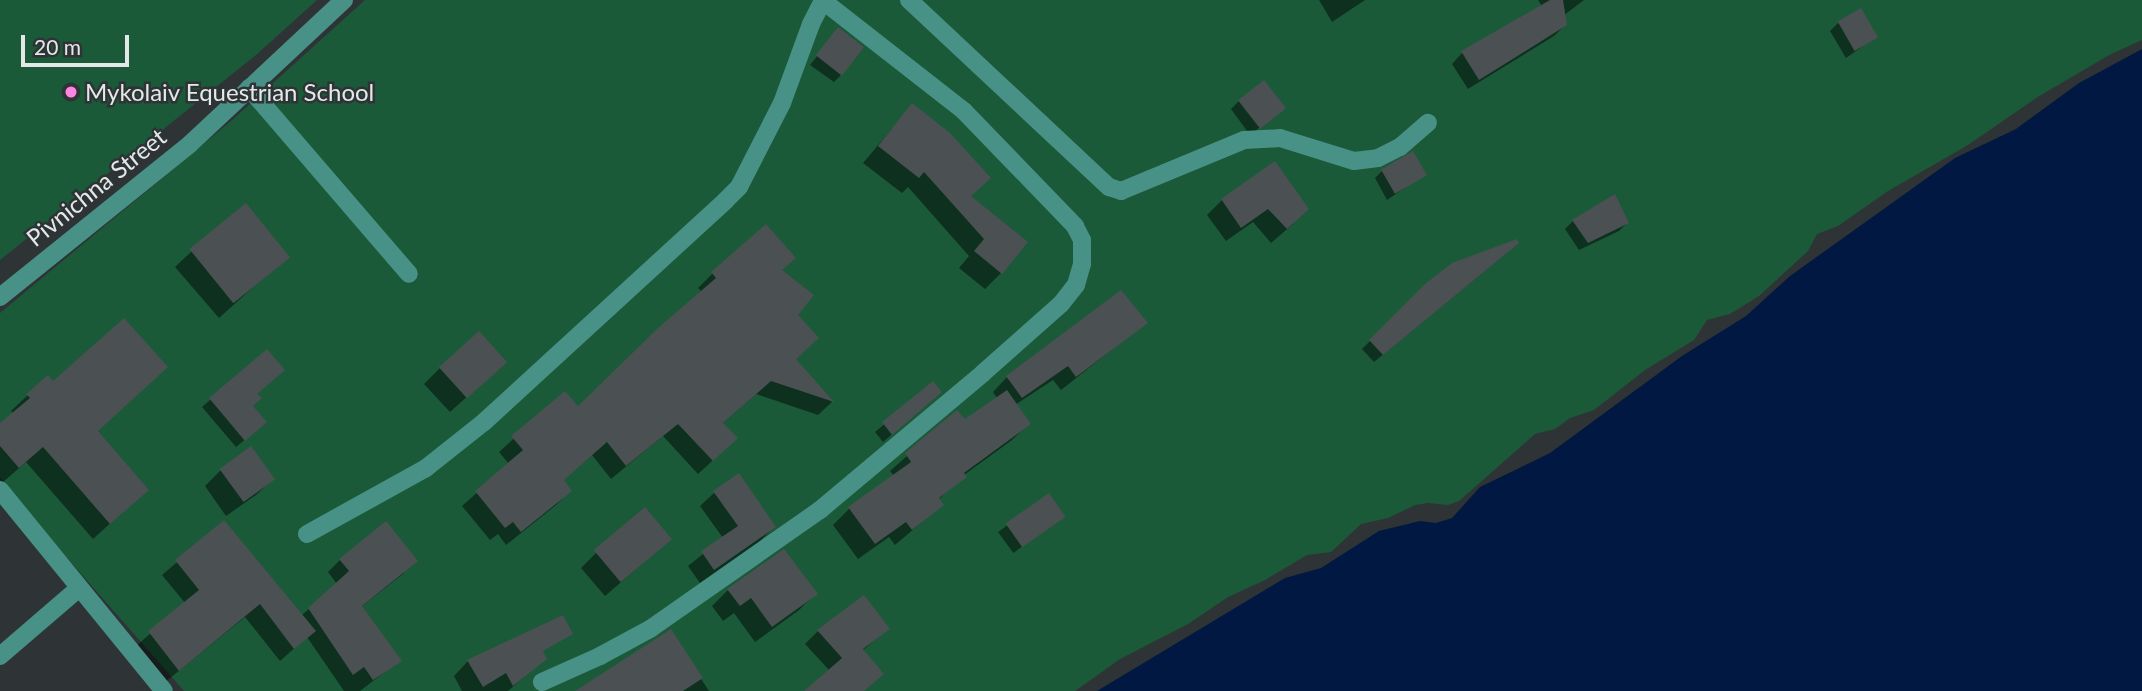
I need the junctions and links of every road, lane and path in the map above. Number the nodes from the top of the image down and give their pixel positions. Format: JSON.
{"nodes":[{"id":1,"x":344,"y":0,"type":"edge"},
{"id":2,"x":823,"y":0,"type":"edge"},
{"id":3,"x":909,"y":0,"type":"edge"},
{"id":4,"x":249,"y":88,"type":"junction"},
{"id":5,"x":1428,"y":123,"type":"dead end"},
{"id":6,"x":409,"y":274,"type":"dead end"},
{"id":7,"x":0,"y":297,"type":"edge"},
{"id":8,"x":0,"y":490,"type":"edge"},
{"id":9,"x":307,"y":534,"type":"dead end"},
{"id":10,"x":78,"y":589,"type":"junction"},
{"id":11,"x":0,"y":656,"type":"edge"},
{"id":12,"x":542,"y":682,"type":"dead end"},
{"id":13,"x":164,"y":691,"type":"edge"}],
"edges":[{"from":1,"to":4,"type":"street","name":"Pivnichna Street"},
{"from":2,"to":9,"type":"street"},
{"from":2,"to":12,"type":"street"},
{"from":3,"to":5,"type":"street"},
{"from":4,"to":6,"type":"street"},
{"from":4,"to":7,"type":"street","name":"Pivnichna Street"},
{"from":8,"to":10,"type":"street"},
{"from":10,"to":11,"type":"street"},
{"from":10,"to":13,"type":"street"}]}
